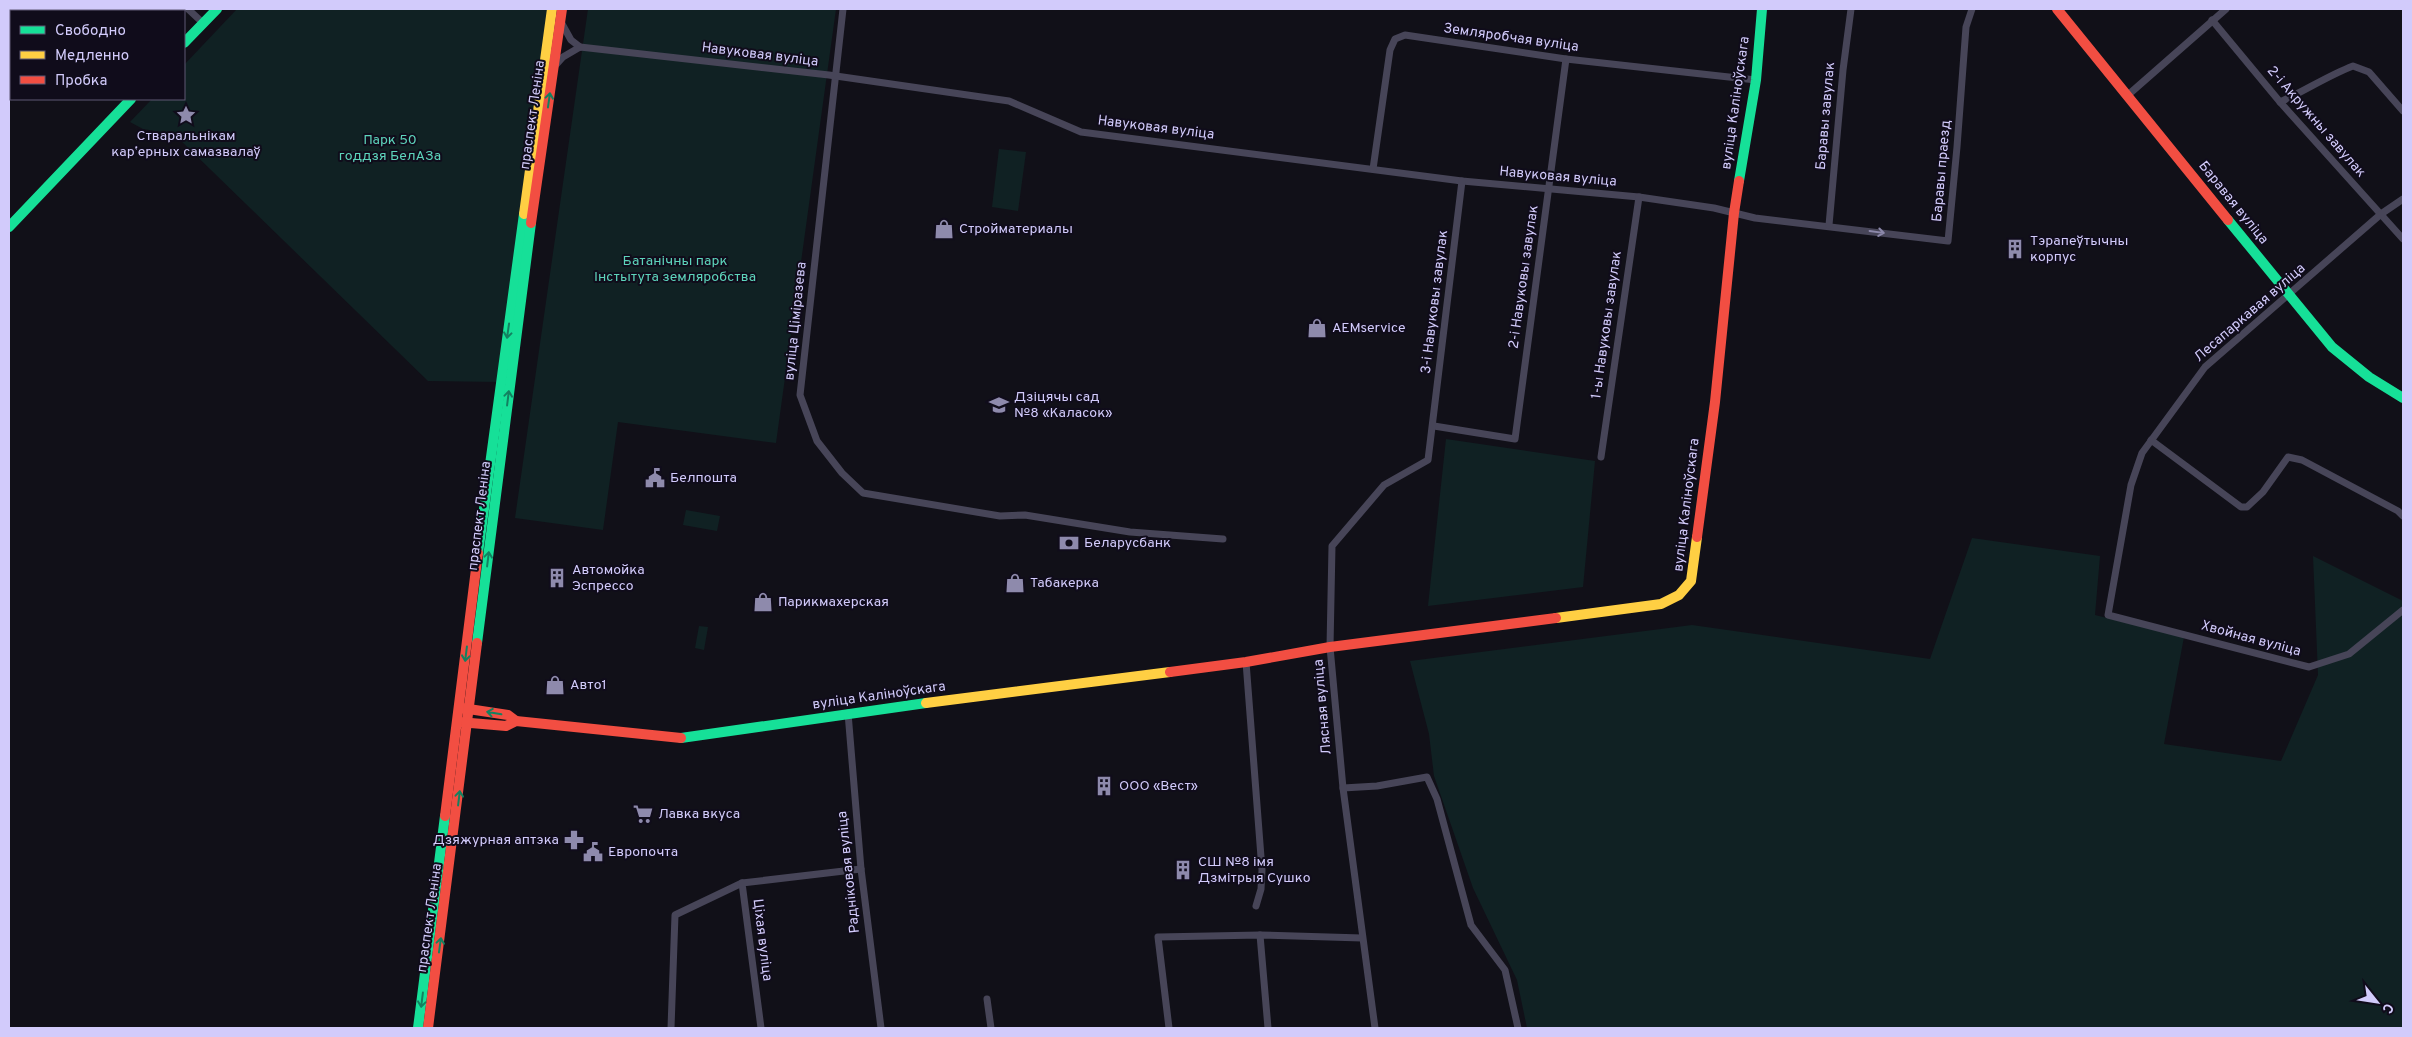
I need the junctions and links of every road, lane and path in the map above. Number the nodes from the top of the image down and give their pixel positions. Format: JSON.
{"nodes":[{"id":1,"x":188,"y":9,"type":"edge"},
{"id":2,"x":217,"y":9,"type":"edge"},
{"id":3,"x":552,"y":9,"type":"edge"},
{"id":4,"x":562,"y":9,"type":"edge"},
{"id":5,"x":843,"y":9,"type":"edge"},
{"id":6,"x":1762,"y":9,"type":"edge"},
{"id":7,"x":1851,"y":9,"type":"edge"},
{"id":8,"x":1972,"y":9,"type":"edge"},
{"id":9,"x":2057,"y":9,"type":"edge"},
{"id":10,"x":2226,"y":9,"type":"edge"},
{"id":11,"x":561,"y":20,"type":"junction"},
{"id":12,"x":2212,"y":20,"type":"junction"},
{"id":13,"x":203,"y":23,"type":"junction"},
{"id":14,"x":185,"y":42,"type":"edge"},
{"id":15,"x":580,"y":47,"type":"junction"},
{"id":16,"x":1566,"y":59,"type":"junction"},
{"id":17,"x":554,"y":67,"type":"junction"},
{"id":18,"x":834,"y":76,"type":"junction"},
{"id":19,"x":1756,"y":80,"type":"junction"},
{"id":20,"x":2128,"y":96,"type":"junction"},
{"id":21,"x":130,"y":100,"type":"edge"},
{"id":22,"x":2280,"y":102,"type":"junction"},
{"id":23,"x":2403,"y":111,"type":"edge"},
{"id":24,"x":1373,"y":169,"type":"junction"},
{"id":25,"x":1462,"y":181,"type":"junction"},
{"id":26,"x":1549,"y":189,"type":"junction"},
{"id":27,"x":1639,"y":197,"type":"junction"},
{"id":28,"x":2403,"y":199,"type":"edge"},
{"id":29,"x":1734,"y":213,"type":"junction"},
{"id":30,"x":2382,"y":214,"type":"junction"},
{"id":31,"x":1828,"y":225,"type":"junction"},
{"id":32,"x":9,"y":227,"type":"edge"},
{"id":33,"x":2403,"y":239,"type":"edge"},
{"id":34,"x":2290,"y":294,"type":"junction"},
{"id":35,"x":2403,"y":398,"type":"edge"},
{"id":36,"x":1434,"y":426,"type":"junction"},
{"id":37,"x":2151,"y":440,"type":"junction"},
{"id":38,"x":1602,"y":457,"type":"dead end"},
{"id":39,"x":2403,"y":516,"type":"edge"},
{"id":40,"x":1223,"y":539,"type":"dead end"},
{"id":41,"x":2403,"y":610,"type":"edge"},
{"id":42,"x":2108,"y":614,"type":"joint"},
{"id":43,"x":1330,"y":647,"type":"junction"},
{"id":44,"x":1246,"y":662,"type":"junction"},
{"id":45,"x":465,"y":708,"type":"junction"},
{"id":46,"x":848,"y":713,"type":"junction"},
{"id":47,"x":516,"y":721,"type":"junction"},
{"id":48,"x":463,"y":722,"type":"junction"},
{"id":49,"x":1343,"y":788,"type":"junction"},
{"id":50,"x":861,"y":869,"type":"junction"},
{"id":51,"x":742,"y":883,"type":"junction"},
{"id":52,"x":1256,"y":906,"type":"dead end"},
{"id":53,"x":1260,"y":935,"type":"junction"},
{"id":54,"x":1362,"y":938,"type":"junction"},
{"id":55,"x":987,"y":999,"type":"dead end"},
{"id":56,"x":418,"y":1028,"type":"edge"},
{"id":57,"x":428,"y":1028,"type":"edge"},
{"id":58,"x":671,"y":1028,"type":"edge"},
{"id":59,"x":761,"y":1028,"type":"edge"},
{"id":60,"x":881,"y":1028,"type":"edge"},
{"id":61,"x":991,"y":1028,"type":"edge"},
{"id":62,"x":1169,"y":1028,"type":"edge"},
{"id":63,"x":1268,"y":1028,"type":"edge"},
{"id":64,"x":1375,"y":1028,"type":"edge"},
{"id":65,"x":1518,"y":1028,"type":"edge"}],
"edges":[{"from":1,"to":13,"type":"street"},
{"from":2,"to":13,"type":"street"},
{"from":3,"to":45,"type":"street","name":"праспект Леніна","one_way":true},
{"from":4,"to":11,"type":"street","name":"праспект Леніна"},
{"from":5,"to":18,"type":"street","name":"вуліца Ціміразева"},
{"from":6,"to":19,"type":"street","name":"вуліца Каліноўскага"},
{"from":7,"to":31,"type":"street","name":"Баравы завулак"},
{"from":31,"to":8,"type":"street","name":"Баравы праезд","one_way":true},
{"from":9,"to":20,"type":"street","name":"Баравая вуліца"},
{"from":10,"to":12,"type":"street"},
{"from":11,"to":15,"type":"street"},
{"from":11,"to":17,"type":"street","name":"праспект Леніна"},
{"from":12,"to":20,"type":"street"},
{"from":12,"to":22,"type":"street","name":"2-і Акружны завулак"},
{"from":13,"to":14,"type":"street"},
{"from":15,"to":17,"type":"street"},
{"from":15,"to":18,"type":"street","name":"Навуковая вуліца"},
{"from":16,"to":19,"type":"street","name":"Земляробчая вуліца"},
{"from":16,"to":24,"type":"street","name":"Земляробчая вуліца"},
{"from":16,"to":26,"type":"street","name":"2-і Навуковы завулак"},
{"from":45,"to":17,"type":"street","name":"праспект Леніна","one_way":true},
{"from":18,"to":24,"type":"street","name":"Навуковая вуліца"},
{"from":18,"to":40,"type":"street","name":"вуліца Ціміразева"},
{"from":19,"to":29,"type":"street","name":"вуліца Каліноўскага"},
{"from":20,"to":34,"type":"street","name":"Баравая вуліца"},
{"from":21,"to":32,"type":"street"},
{"from":22,"to":23,"type":"street"},
{"from":22,"to":30,"type":"street","name":"2-і Акружны завулак"},
{"from":24,"to":25,"type":"street","name":"Навуковая вуліца"},
{"from":25,"to":26,"type":"street","name":"Навуковая вуліца"},
{"from":25,"to":36,"type":"street","name":"3-і Навуковы завулак"},
{"from":26,"to":27,"type":"street","name":"Навуковая вуліца"},
{"from":26,"to":36,"type":"street","name":"2-і Навуковы завулак"},
{"from":27,"to":29,"type":"street","name":"Навуковая вуліца"},
{"from":27,"to":38,"type":"street","name":"1-ы Навуковы завулак"},
{"from":28,"to":30,"type":"street","name":"Лесапаркавая вуліца"},
{"from":29,"to":31,"type":"street","name":"Баравы праезд"},
{"from":29,"to":43,"type":"street","name":"вуліца Каліноўскага"},
{"from":30,"to":33,"type":"street","name":"2-і Акружны завулак"},
{"from":30,"to":34,"type":"street","name":"Лесапаркавая вуліца"},
{"from":34,"to":35,"type":"street","name":"Баравая вуліца"},
{"from":34,"to":37,"type":"street","name":"Лесапаркавая вуліца"},
{"from":36,"to":43,"type":"street","name":"Лясная вуліца"},
{"from":37,"to":39,"type":"street"},
{"from":37,"to":42,"type":"street","name":"Лесапаркавая вуліца"},
{"from":41,"to":42,"type":"street","name":"Хвойная вуліца"},
{"from":43,"to":44,"type":"street","name":"вуліца Каліноўскага"},
{"from":43,"to":49,"type":"street","name":"Лясная вуліца"},
{"from":44,"to":46,"type":"street","name":"вуліца Каліноўскага"},
{"from":44,"to":52,"type":"street"},
{"from":47,"to":45,"type":"street","name":"вуліца Каліноўскага","one_way":true},
{"from":45,"to":48,"type":"street","name":"праспект Леніна"},
{"from":46,"to":47,"type":"street","name":"вуліца Каліноўскага"},
{"from":46,"to":50,"type":"street","name":"Радніковая вуліца"},
{"from":47,"to":48,"type":"street","name":"вуліца Каліноўскага"},
{"from":48,"to":56,"type":"street","name":"праспект Леніна","one_way":true},
{"from":57,"to":48,"type":"street","name":"праспект Леніна","one_way":true},
{"from":49,"to":54,"type":"street","name":"Лясная вуліца"},
{"from":49,"to":65,"type":"street"},
{"from":50,"to":51,"type":"street","name":"Ціхая вуліца"},
{"from":50,"to":60,"type":"street","name":"Радніковая вуліца"},
{"from":51,"to":58,"type":"street"},
{"from":51,"to":59,"type":"street","name":"Ціхая вуліца"},
{"from":53,"to":54,"type":"street"},
{"from":53,"to":62,"type":"street"},
{"from":53,"to":63,"type":"street"},
{"from":54,"to":64,"type":"street","name":"Лясная вуліца"},
{"from":55,"to":61,"type":"street"}]}
